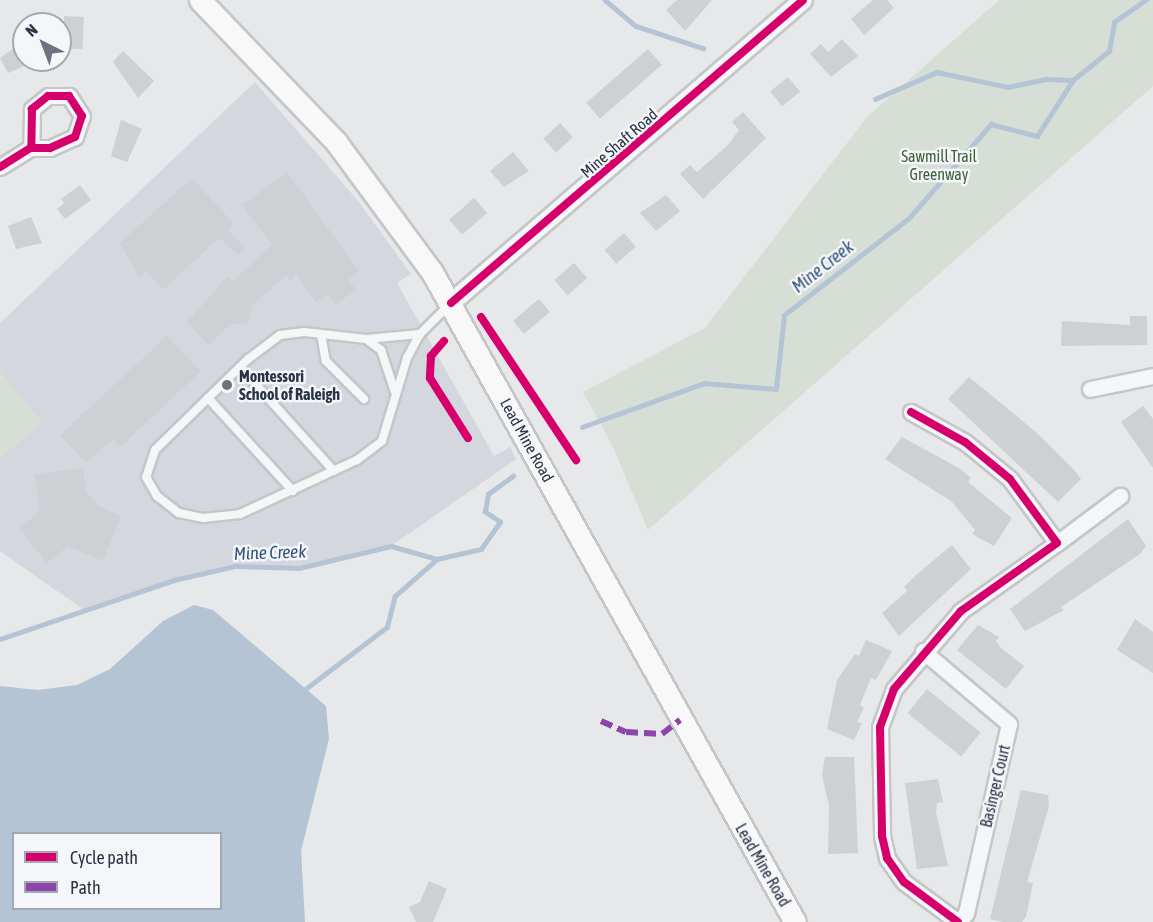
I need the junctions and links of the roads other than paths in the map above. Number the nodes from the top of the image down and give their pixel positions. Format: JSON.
{"nodes":[{"id":1,"x":803,"y":0,"type":"edge"},
{"id":2,"x":209,"y":3,"type":"edge"},
{"id":3,"x":31,"y":148,"type":"dead end"},
{"id":4,"x":0,"y":167,"type":"edge"},
{"id":5,"x":451,"y":303,"type":"junction"},
{"id":6,"x":321,"y":334,"type":"junction"},
{"id":7,"x":420,"y":334,"type":"junction"},
{"id":8,"x":366,"y":339,"type":"junction"},
{"id":9,"x":240,"y":367,"type":"junction"},
{"id":10,"x":1153,"y":376,"type":"edge"},
{"id":11,"x":1090,"y":388,"type":"dead end"},
{"id":12,"x":396,"y":397,"type":"junction"},
{"id":13,"x":207,"y":398,"type":"junction"},
{"id":14,"x":364,"y":399,"type":"dead end"},
{"id":15,"x":911,"y":412,"type":"dead end"},
{"id":16,"x":334,"y":471,"type":"junction"},
{"id":17,"x":293,"y":491,"type":"junction"},
{"id":18,"x":1120,"y":496,"type":"dead end"},
{"id":19,"x":1057,"y":543,"type":"junction"},
{"id":20,"x":923,"y":651,"type":"junction"},
{"id":21,"x":795,"y":922,"type":"edge"},
{"id":22,"x":958,"y":922,"type":"edge"}],
"edges":[{"from":1,"to":5,"type":"street","name":"Mine Shaft Road"},
{"from":2,"to":5,"type":"main road","name":"Lead Mine Road"},
{"from":3,"to":4,"type":"street"},
{"from":5,"to":7,"type":"lane"},
{"from":5,"to":21,"type":"main road","name":"Lead Mine Road"},
{"from":6,"to":8,"type":"lane"},
{"from":6,"to":9,"type":"lane"},
{"from":6,"to":14,"type":"lane"},
{"from":7,"to":8,"type":"lane"},
{"from":7,"to":12,"type":"lane"},
{"from":8,"to":12,"type":"lane"},
{"from":9,"to":13,"type":"lane"},
{"from":9,"to":16,"type":"lane"},
{"from":10,"to":11,"type":"street"},
{"from":12,"to":16,"type":"lane"},
{"from":13,"to":17,"type":"lane"},
{"from":13,"to":17,"type":"lane"},
{"from":15,"to":19,"type":"street"},
{"from":16,"to":17,"type":"lane"},
{"from":18,"to":19,"type":"street"},
{"from":19,"to":20,"type":"street"},
{"from":20,"to":22,"type":"street"},
{"from":20,"to":22,"type":"street","name":"Basinger Court"}]}
